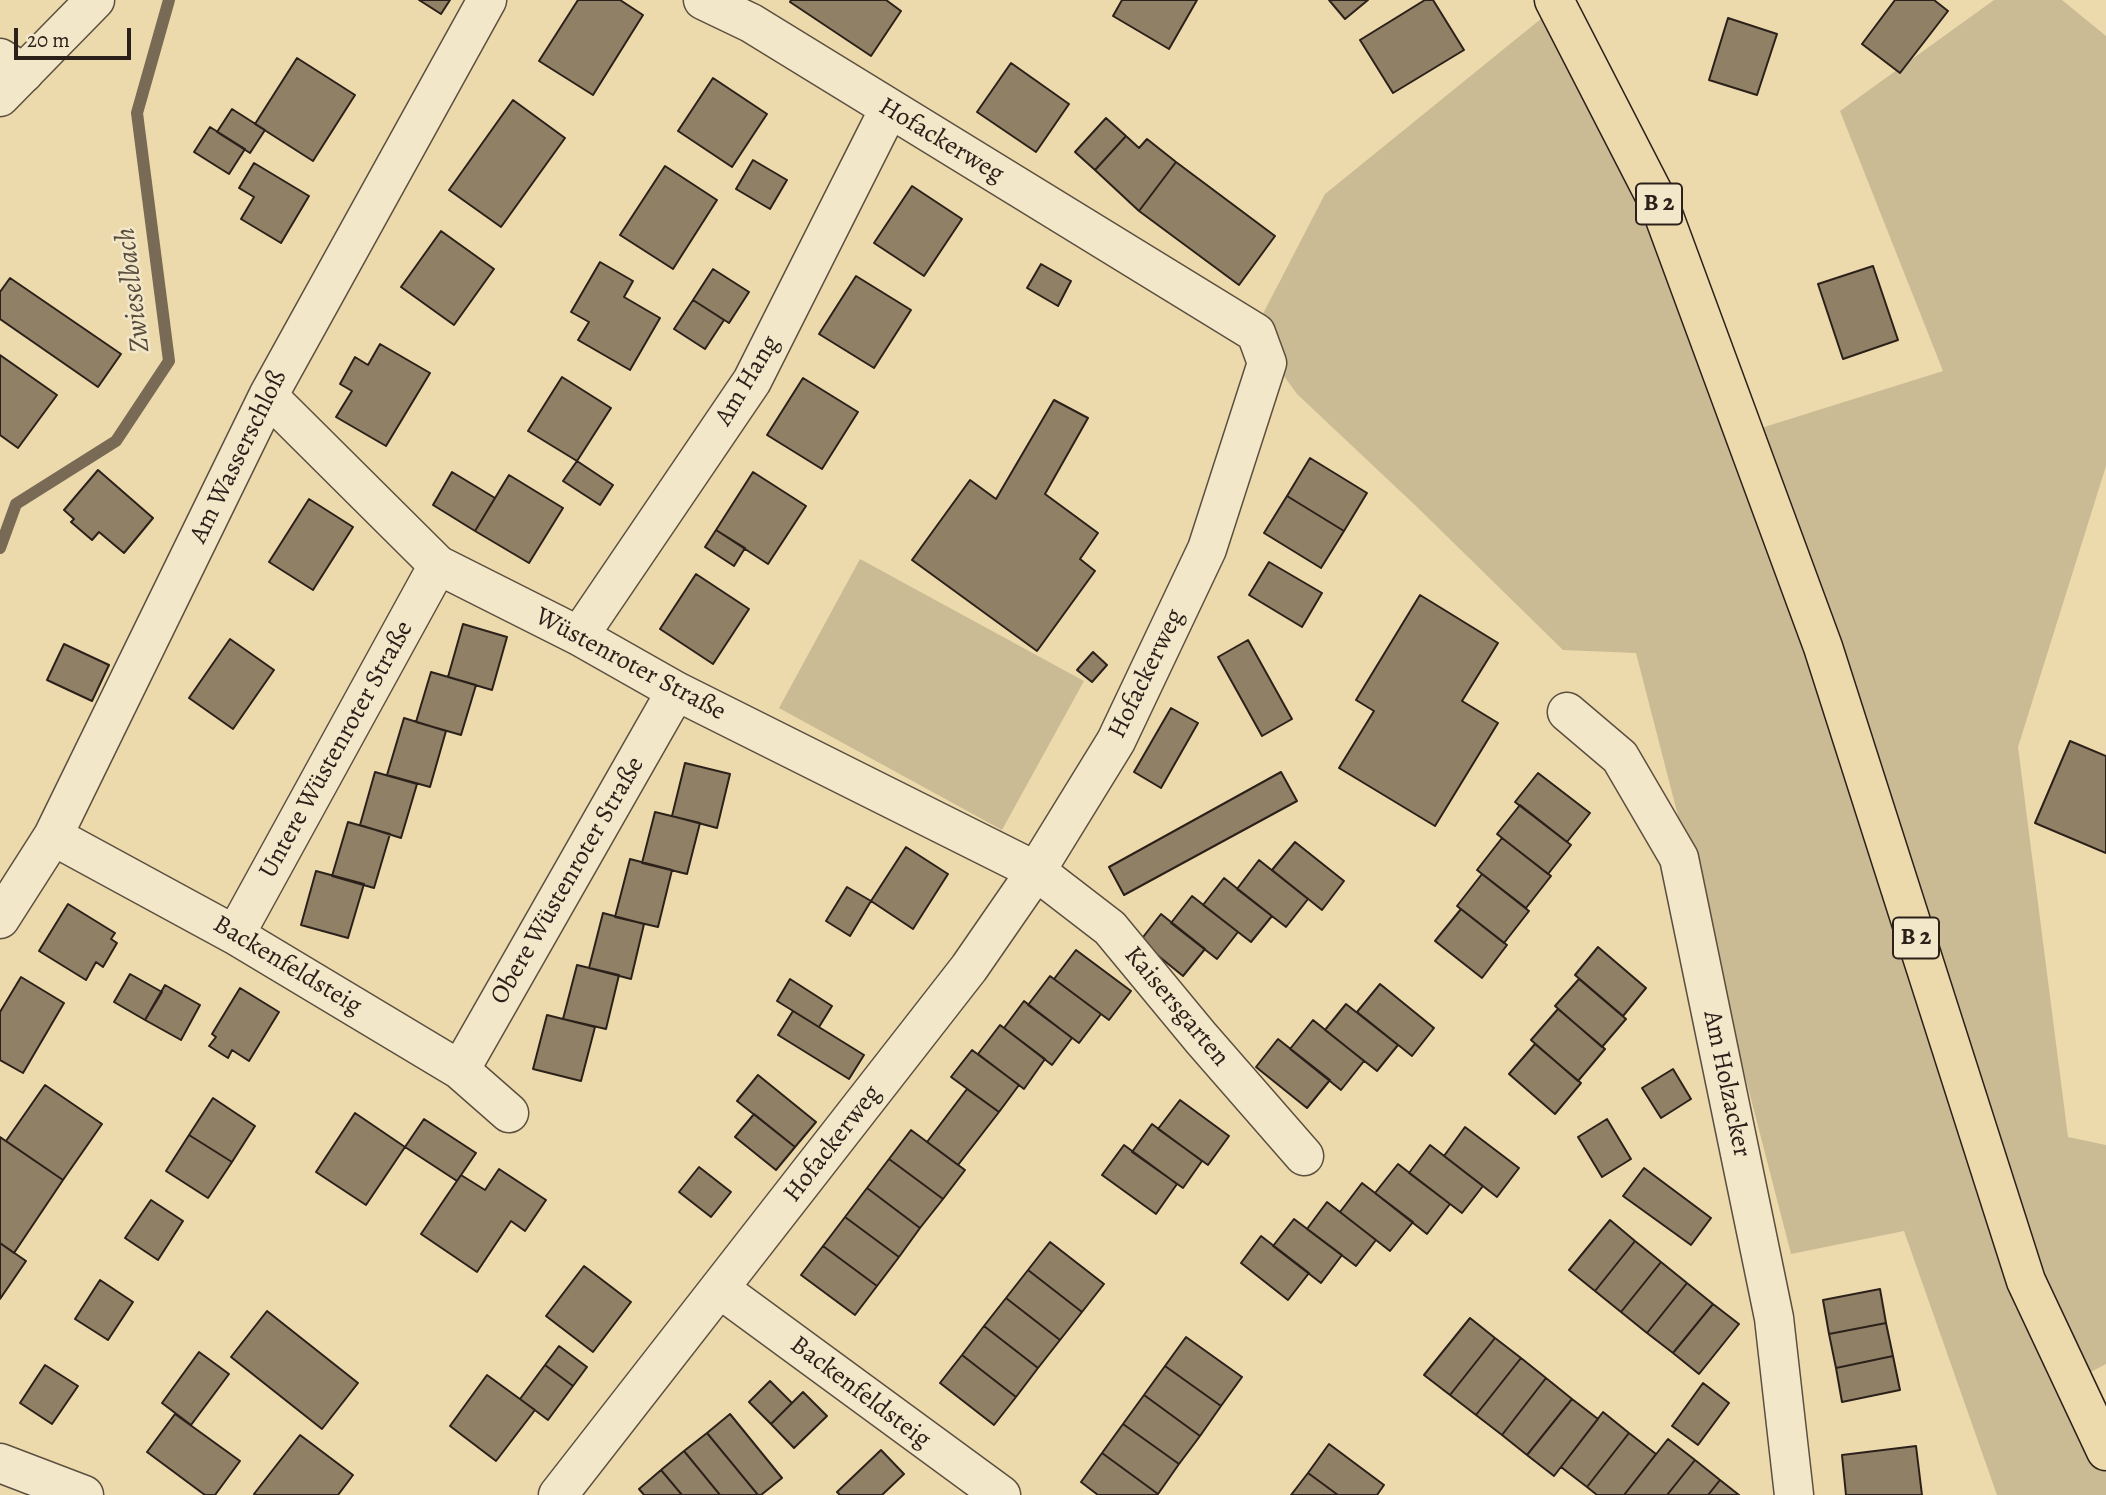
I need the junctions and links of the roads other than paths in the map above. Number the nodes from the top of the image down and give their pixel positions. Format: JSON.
{"nodes":[{"id":1,"x":95,"y":0,"type":"edge"},
{"id":2,"x":487,"y":0,"type":"edge"},
{"id":3,"x":703,"y":0,"type":"edge"},
{"id":4,"x":1554,"y":0,"type":"edge"},
{"id":5,"x":8,"y":76,"type":"edge"},
{"id":6,"x":889,"y":109,"type":"junction"},
{"id":7,"x":268,"y":396,"type":"junction"},
{"id":8,"x":438,"y":565,"type":"junction"},
{"id":9,"x":579,"y":636,"type":"junction"},
{"id":10,"x":676,"y":691,"type":"junction"},
{"id":11,"x":1567,"y":712,"type":"dead end"},
{"id":12,"x":53,"y":836,"type":"junction"},
{"id":13,"x":1036,"y":870,"type":"junction"},
{"id":14,"x":0,"y":919,"type":"edge"},
{"id":15,"x":235,"y":934,"type":"junction"},
{"id":16,"x":460,"y":1070,"type":"junction"},
{"id":17,"x":509,"y":1114,"type":"dead end"},
{"id":18,"x":1304,"y":1156,"type":"dead end"},
{"id":19,"x":720,"y":1289,"type":"junction"},
{"id":20,"x":2106,"y":1451,"type":"edge"},
{"id":21,"x":0,"y":1463,"type":"edge"},
{"id":22,"x":84,"y":1495,"type":"edge"},
{"id":23,"x":558,"y":1495,"type":"edge"},
{"id":24,"x":1001,"y":1495,"type":"edge"},
{"id":25,"x":1794,"y":1495,"type":"edge"}],
"edges":[{"from":1,"to":5,"type":"street"},
{"from":2,"to":7,"type":"street","name":"Am Wasserschloß"},
{"from":3,"to":6,"type":"street","name":"Hofackerweg"},
{"from":4,"to":20,"type":"main road","number":"B 2"},
{"from":6,"to":9,"type":"street","name":"Am Hang"},
{"from":6,"to":13,"type":"street","name":"Hofackerweg"},
{"from":7,"to":8,"type":"street","name":"Wüstenroter Straße"},
{"from":7,"to":12,"type":"street","name":"Am Wasserschloß"},
{"from":8,"to":9,"type":"street","name":"Wüstenroter Straße"},
{"from":8,"to":15,"type":"street","name":"Untere Wüstenroter Straße"},
{"from":9,"to":10,"type":"street","name":"Wüstenroter Straße"},
{"from":10,"to":13,"type":"street","name":"Wüstenroter Straße"},
{"from":10,"to":16,"type":"street","name":"Obere Wüstenroter Straße"},
{"from":11,"to":25,"type":"street","name":"Am Holzacker"},
{"from":12,"to":14,"type":"street","name":"Am Wasserschloß"},
{"from":12,"to":15,"type":"street","name":"Backenfeldsteig"},
{"from":13,"to":18,"type":"street","name":"Kaisersgarten"},
{"from":13,"to":19,"type":"street","name":"Hofackerweg"},
{"from":15,"to":16,"type":"street","name":"Backenfeldsteig"},
{"from":16,"to":17,"type":"street","name":"Backenfeldsteig"},
{"from":19,"to":23,"type":"street","name":"Hofackerweg"},
{"from":19,"to":24,"type":"street","name":"Backenfeldsteig"},
{"from":21,"to":22,"type":"street"}]}
